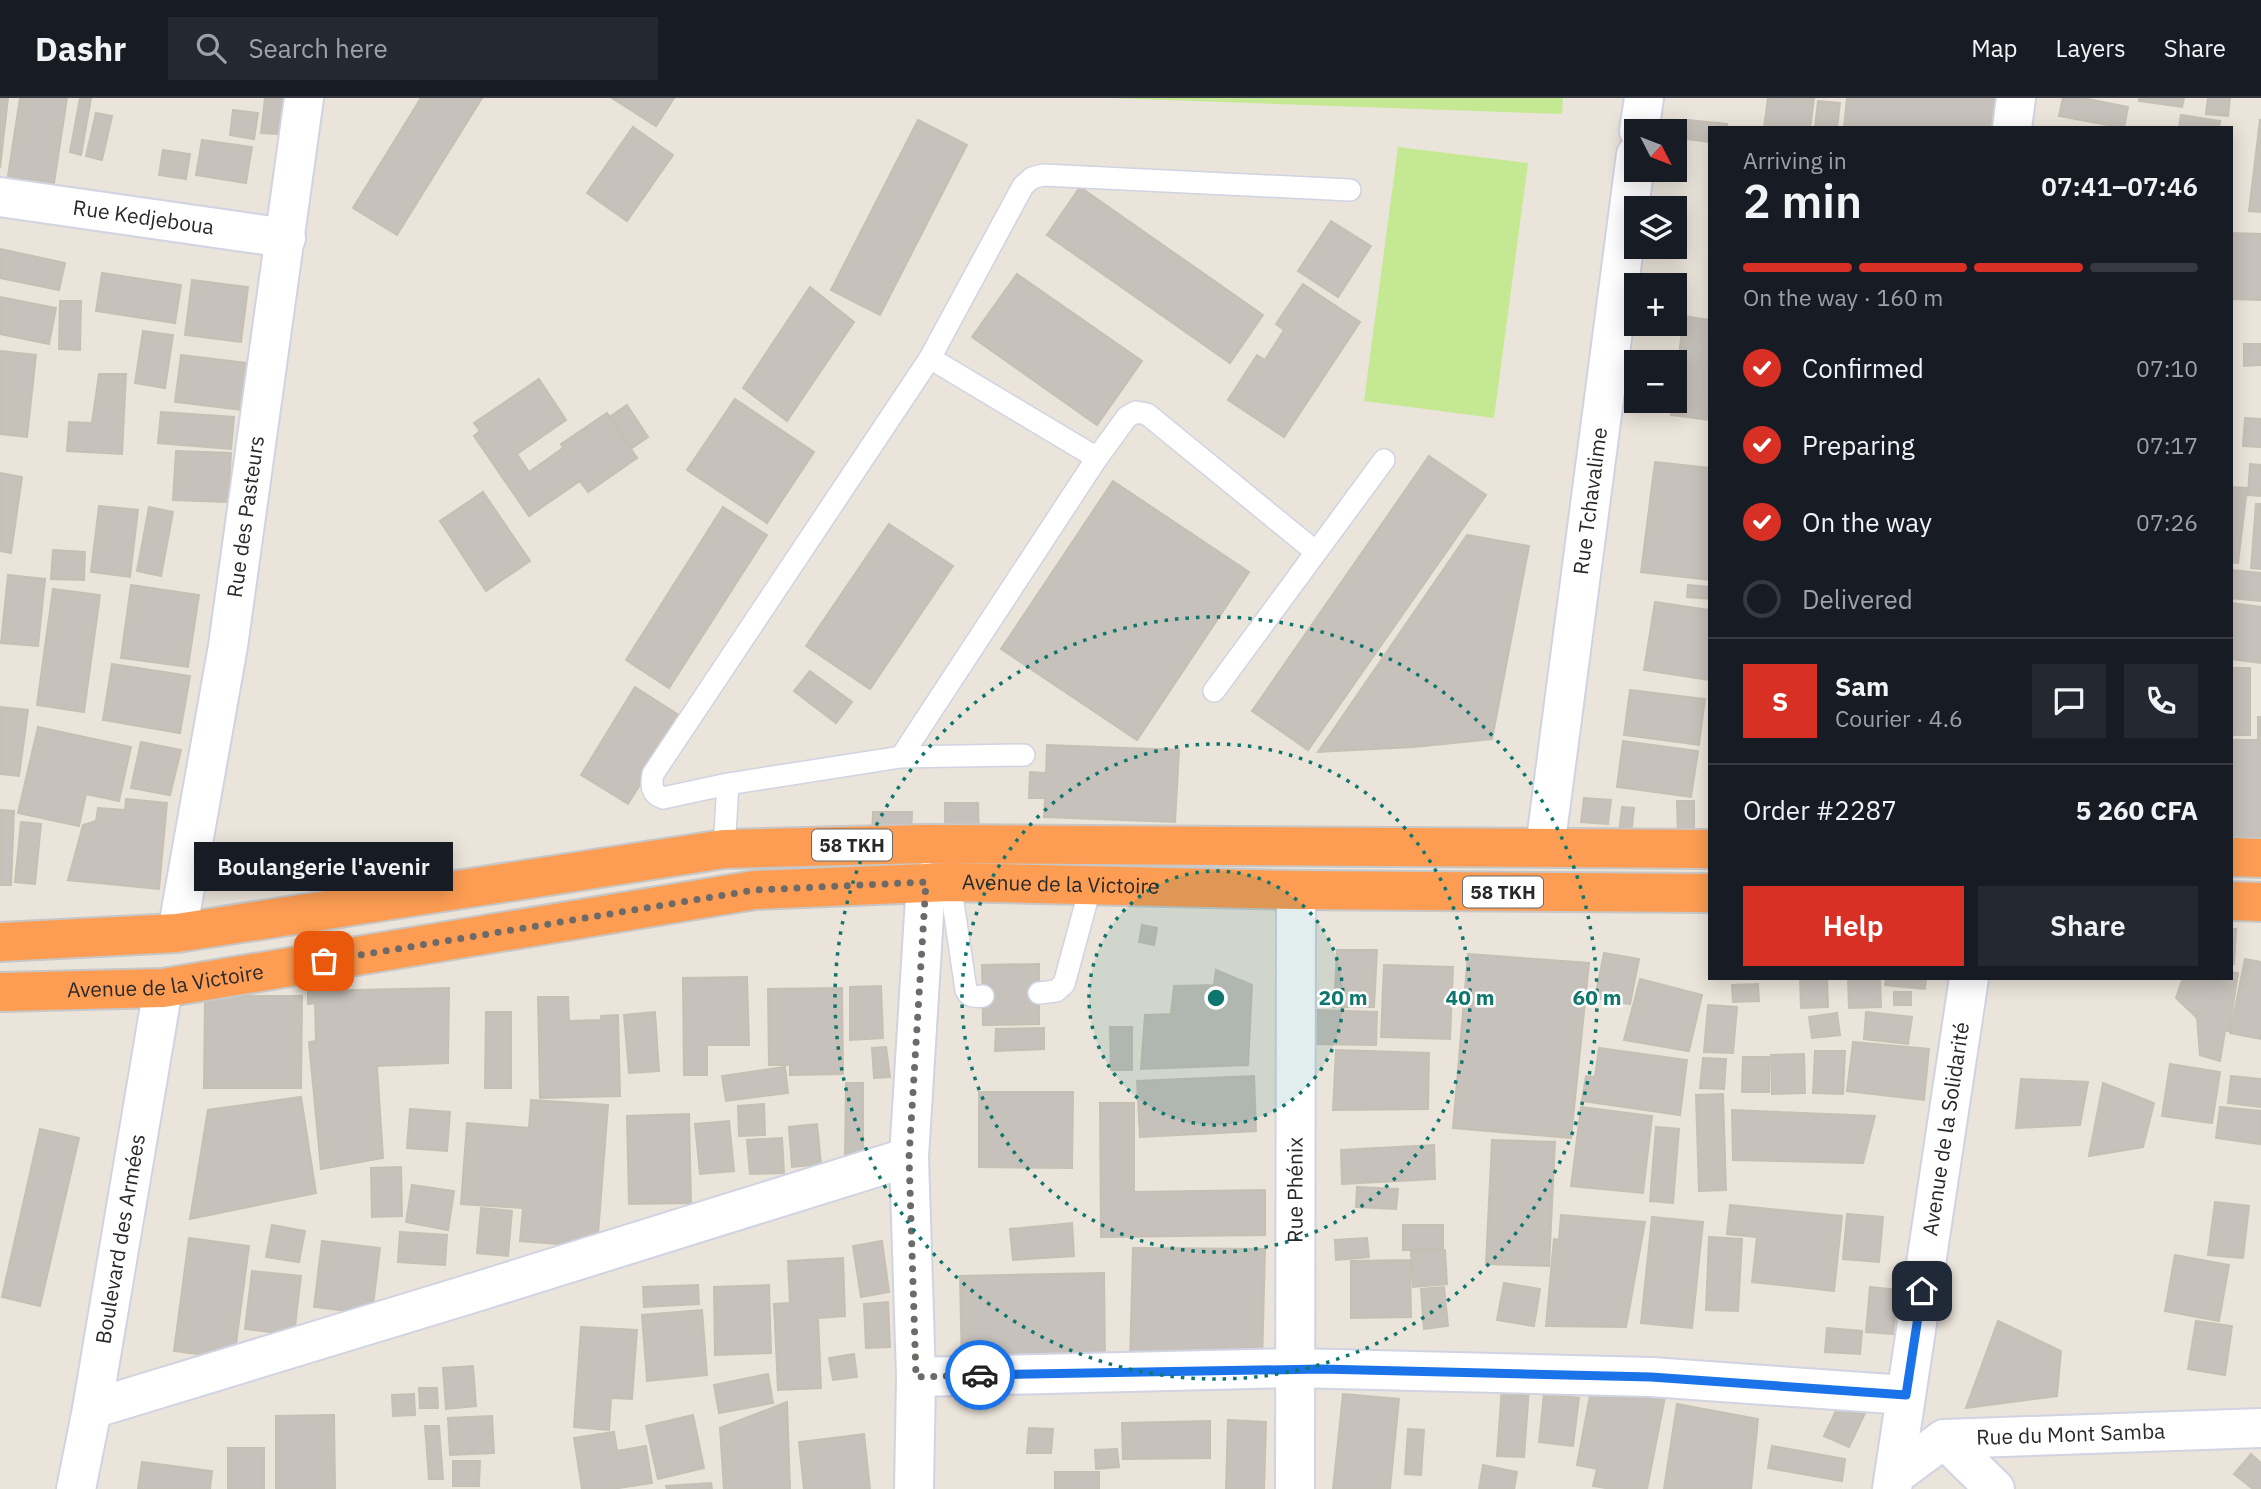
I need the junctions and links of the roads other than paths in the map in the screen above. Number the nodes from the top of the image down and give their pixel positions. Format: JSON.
{"nodes":[{"id":1,"x":304,"y":98,"type":"edge"},
{"id":2,"x":1644,"y":98,"type":"edge"},
{"id":3,"x":2015,"y":98,"type":"edge"},
{"id":4,"x":1641,"y":119,"type":"edge"},
{"id":5,"x":2012,"y":126,"type":"edge"},
{"id":6,"x":1632,"y":182,"type":"edge"},
{"id":7,"x":1350,"y":190,"type":"dead end"},
{"id":8,"x":0,"y":197,"type":"edge"},
{"id":9,"x":286,"y":238,"type":"junction"},
{"id":10,"x":930,"y":358,"type":"junction"},
{"id":11,"x":1097,"y":458,"type":"junction"},
{"id":12,"x":1384,"y":460,"type":"dead end"},
{"id":13,"x":1316,"y":552,"type":"junction"},
{"id":14,"x":1214,"y":691,"type":"dead end"},
{"id":15,"x":1024,"y":755,"type":"dead end"},
{"id":16,"x":901,"y":757,"type":"junction"},
{"id":17,"x":728,"y":784,"type":"junction"},
{"id":18,"x":1545,"y":848,"type":"junction"},
{"id":19,"x":724,"y":849,"type":"junction"},
{"id":20,"x":1708,"y":849,"type":"edge"},
{"id":21,"x":2233,"y":858,"type":"edge"},
{"id":22,"x":2261,"y":858,"type":"edge"},
{"id":23,"x":938,"y":882,"type":"junction"},
{"id":24,"x":1091,"y":885,"type":"junction"},
{"id":25,"x":1296,"y":890,"type":"junction"},
{"id":26,"x":1708,"y":893,"type":"edge"},
{"id":27,"x":2233,"y":901,"type":"edge"},
{"id":28,"x":2261,"y":902,"type":"edge"},
{"id":29,"x":177,"y":933,"type":"junction"},
{"id":30,"x":0,"y":942,"type":"edge"},
{"id":31,"x":1969,"y":980,"type":"edge"},
{"id":32,"x":163,"y":988,"type":"junction"},
{"id":33,"x":0,"y":992,"type":"edge"},
{"id":34,"x":1039,"y":993,"type":"dead end"},
{"id":35,"x":983,"y":996,"type":"dead end"},
{"id":36,"x":909,"y":1157,"type":"junction"},
{"id":37,"x":1295,"y":1368,"type":"junction"},
{"id":38,"x":916,"y":1377,"type":"junction"},
{"id":39,"x":1906,"y":1395,"type":"junction"},
{"id":40,"x":92,"y":1409,"type":"junction"},
{"id":41,"x":2261,"y":1429,"type":"edge"},
{"id":42,"x":1944,"y":1439,"type":"junction"},
{"id":43,"x":1893,"y":1482,"type":"edge"},
{"id":44,"x":76,"y":1489,"type":"edge"},
{"id":45,"x":914,"y":1489,"type":"edge"},
{"id":46,"x":1295,"y":1489,"type":"edge"},
{"id":47,"x":1995,"y":1489,"type":"edge"}],
"edges":[{"from":1,"to":9,"type":"street","name":"Rue des Pasteurs"},
{"from":2,"to":4,"type":"street"},
{"from":3,"to":5,"type":"street"},
{"from":6,"to":18,"type":"street","name":"Rue Tchavalime"},
{"from":7,"to":10,"type":"lane"},
{"from":8,"to":9,"type":"street","name":"Rue Kedjeboua"},
{"from":9,"to":29,"type":"street","name":"Rue des Pasteurs"},
{"from":10,"to":11,"type":"lane"},
{"from":10,"to":17,"type":"lane"},
{"from":11,"to":13,"type":"lane"},
{"from":11,"to":16,"type":"lane"},
{"from":12,"to":13,"type":"lane"},
{"from":13,"to":14,"type":"lane"},
{"from":15,"to":16,"type":"lane"},
{"from":16,"to":17,"type":"lane"},
{"from":17,"to":19,"type":"lane"},
{"from":18,"to":19,"type":"highway","name":"Avenue de la Victoire","number":"58 TKH"},
{"from":18,"to":20,"type":"highway","name":"Avenue de la Victoire","number":"58 TKH"},
{"from":19,"to":29,"type":"highway","name":"Avenue de la Victoire","number":"58 TKH"},
{"from":21,"to":22,"type":"highway"},
{"from":23,"to":24,"type":"highway","name":"Avenue de la Victoire","number":"58 TKH"},
{"from":23,"to":32,"type":"highway","name":"Avenue de la Victoire","number":"58 TKH"},
{"from":23,"to":35,"type":"lane"},
{"from":23,"to":36,"type":"street"},
{"from":24,"to":25,"type":"highway","name":"Avenue de la Victoire","number":"58 TKH"},
{"from":24,"to":34,"type":"lane"},
{"from":25,"to":26,"type":"highway","name":"Avenue de la Victoire","number":"58 TKH"},
{"from":25,"to":37,"type":"street","name":"Rue Phénix"},
{"from":27,"to":28,"type":"highway"},
{"from":29,"to":30,"type":"highway","name":"Avenue de la Victoire","number":"58 TKH"},
{"from":29,"to":32,"type":"highway"},
{"from":31,"to":39,"type":"street","name":"Avenue de la Solidarité"},
{"from":32,"to":33,"type":"highway","name":"Avenue de la Victoire","number":"58 TKH"},
{"from":32,"to":40,"type":"street","name":"Boulevard des Armées"},
{"from":36,"to":38,"type":"street"},
{"from":36,"to":40,"type":"street"},
{"from":37,"to":38,"type":"street"},
{"from":37,"to":39,"type":"street"},
{"from":37,"to":46,"type":"street","name":"Rue Phénix"},
{"from":38,"to":45,"type":"street"},
{"from":39,"to":43,"type":"street","name":"Avenue de la Solidarité"},
{"from":40,"to":44,"type":"street","name":"Boulevard des Armées"},
{"from":41,"to":42,"type":"street","name":"Rue du Mont Samba"},
{"from":42,"to":43,"type":"street"},
{"from":42,"to":47,"type":"street"}]}
